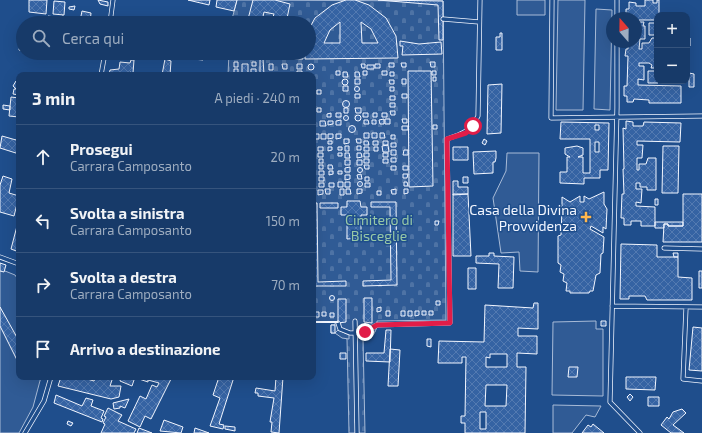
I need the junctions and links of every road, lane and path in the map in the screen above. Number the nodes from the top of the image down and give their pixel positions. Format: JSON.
{"nodes":[{"id":1,"x":113,"y":0,"type":"edge"},
{"id":2,"x":480,"y":0,"type":"edge"},
{"id":3,"x":552,"y":0,"type":"edge"},
{"id":4,"x":617,"y":0,"type":"edge"},
{"id":5,"x":617,"y":12,"type":"edge"},
{"id":6,"x":111,"y":16,"type":"edge"},
{"id":7,"x":443,"y":20,"type":"dead end"},
{"id":8,"x":479,"y":22,"type":"junction"},
{"id":9,"x":617,"y":48,"type":"edge"},
{"id":10,"x":104,"y":60,"type":"edge"},
{"id":11,"x":102,"y":72,"type":"edge"},
{"id":12,"x":702,"y":116,"type":"edge"},
{"id":13,"x":617,"y":117,"type":"junction"},
{"id":14,"x":664,"y":248,"type":"dead end"},
{"id":15,"x":702,"y":249,"type":"edge"},
{"id":16,"x":0,"y":257,"type":"edge"},
{"id":17,"x":16,"y":263,"type":"edge"},
{"id":18,"x":612,"y":306,"type":"junction"},
{"id":19,"x":702,"y":307,"type":"edge"},
{"id":20,"x":686,"y":308,"type":"junction"},
{"id":21,"x":354,"y":321,"type":"dead end"},
{"id":22,"x":338,"y":324,"type":"dead end"},
{"id":23,"x":355,"y":333,"type":"junction"},
{"id":24,"x":50,"y":380,"type":"edge"},
{"id":25,"x":702,"y":381,"type":"edge"},
{"id":26,"x":25,"y":433,"type":"edge"},
{"id":27,"x":357,"y":433,"type":"edge"},
{"id":28,"x":640,"y":433,"type":"edge"}],
"edges":[{"from":1,"to":6,"type":"lane"},
{"from":2,"to":8,"type":"lane"},
{"from":3,"to":13,"type":"lane"},
{"from":4,"to":5,"type":"lane"},
{"from":7,"to":8,"type":"lane"},
{"from":8,"to":23,"type":"lane"},
{"from":9,"to":13,"type":"lane"},
{"from":10,"to":11,"type":"lane"},
{"from":12,"to":13,"type":"lane"},
{"from":13,"to":18,"type":"lane"},
{"from":14,"to":15,"type":"lane"},
{"from":16,"to":17,"type":"lane"},
{"from":18,"to":20,"type":"lane"},
{"from":18,"to":28,"type":"lane"},
{"from":19,"to":20,"type":"lane"},
{"from":20,"to":25,"type":"lane"},
{"from":21,"to":23,"type":"lane"},
{"from":22,"to":23,"type":"lane"},
{"from":23,"to":27,"type":"lane"},
{"from":24,"to":26,"type":"lane"}]}
